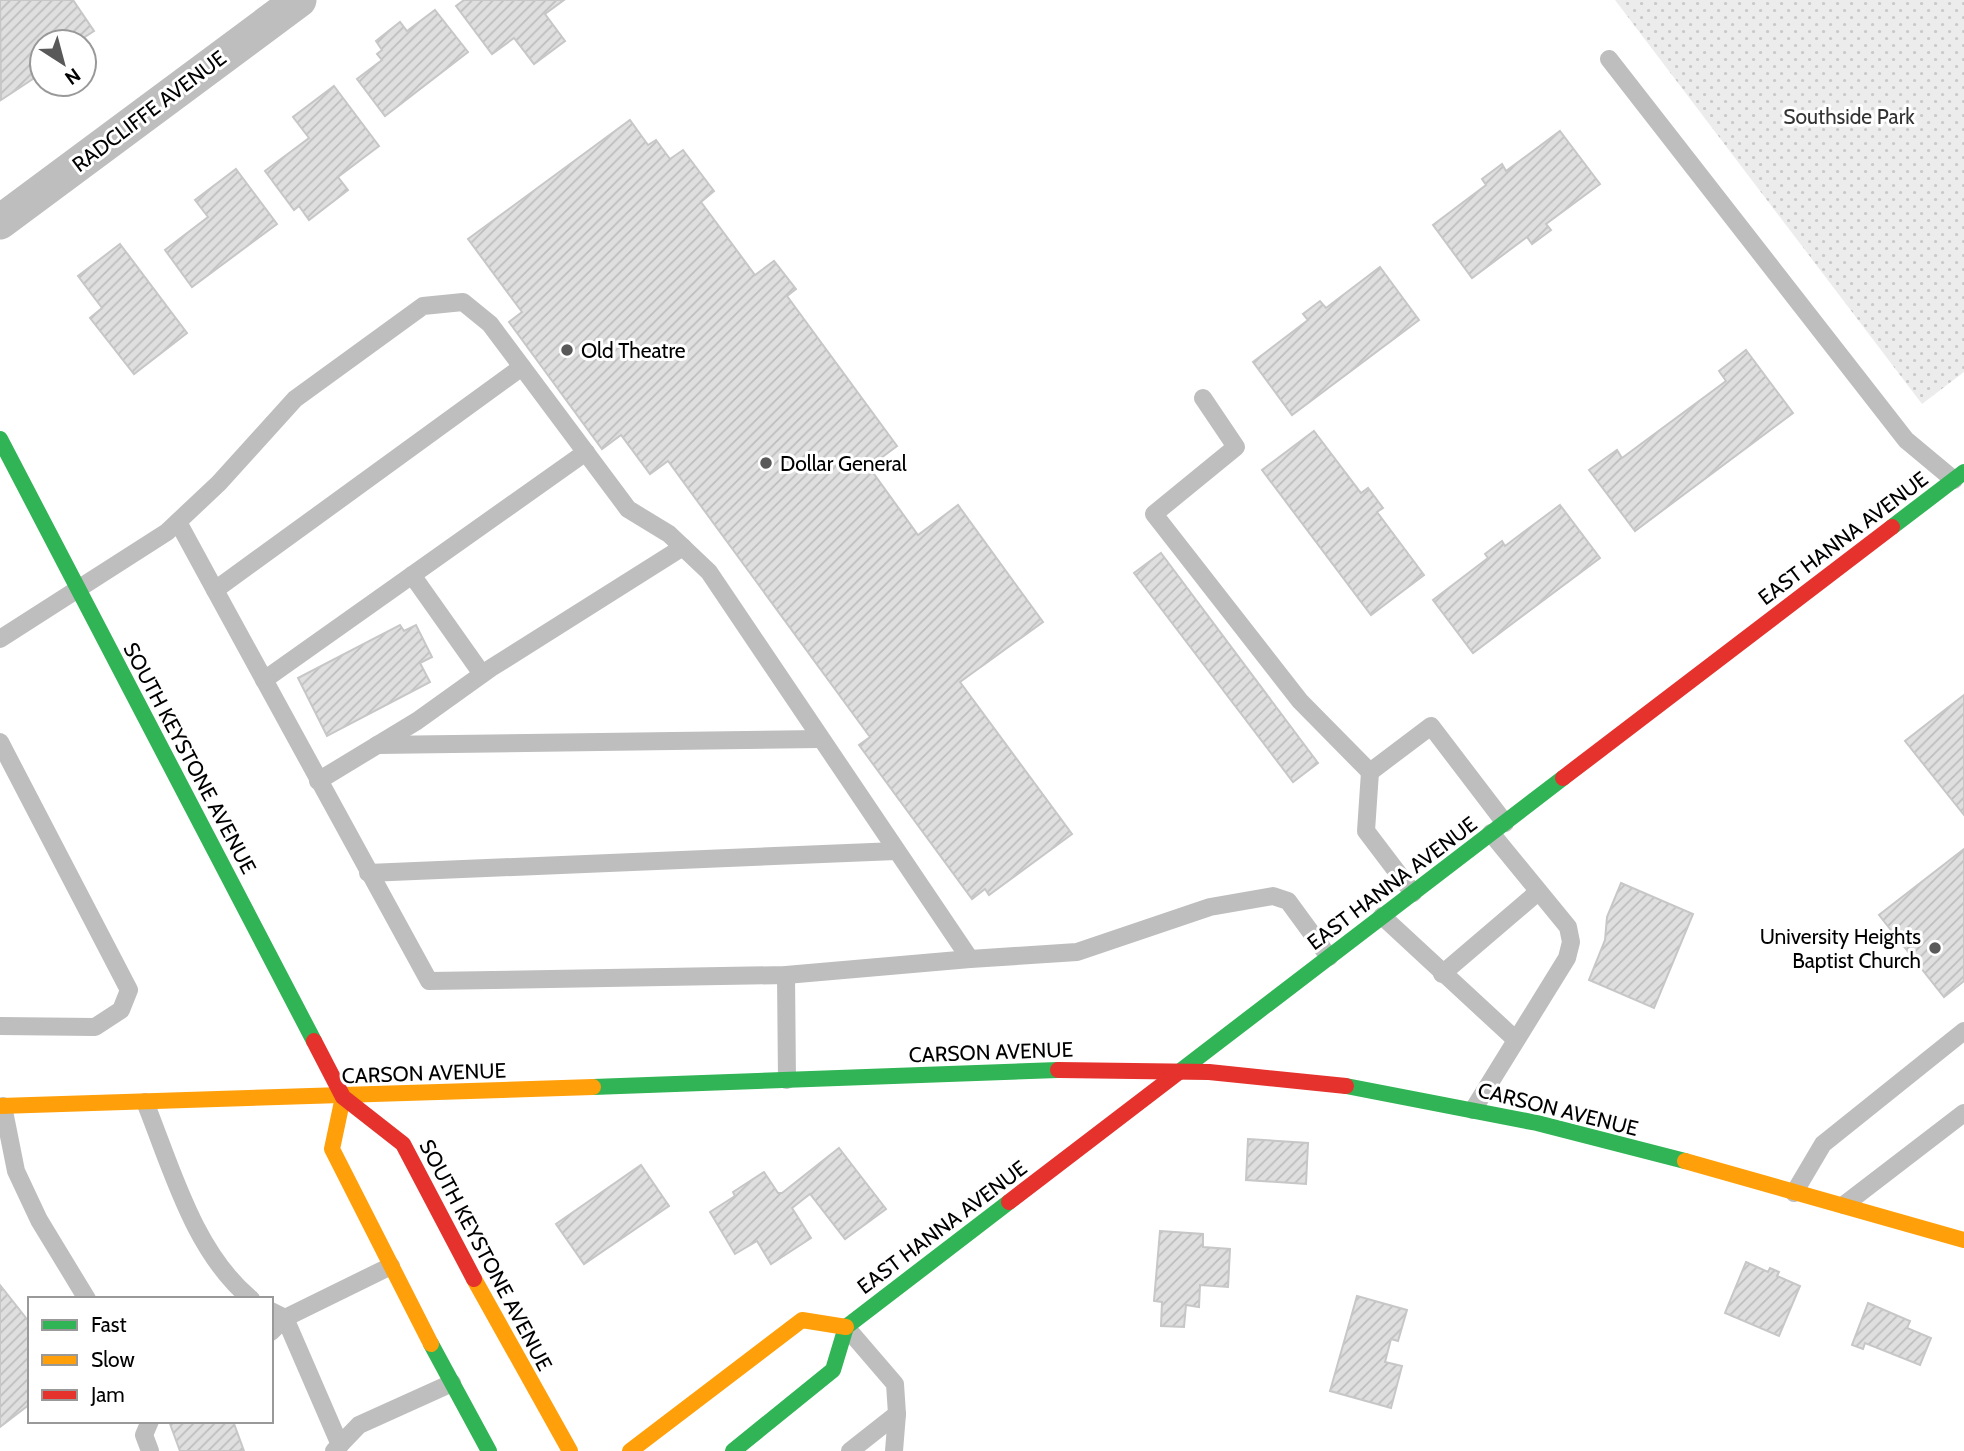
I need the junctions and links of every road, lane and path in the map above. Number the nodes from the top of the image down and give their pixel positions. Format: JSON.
{"nodes":[{"id":1,"x":299,"y":0,"type":"edge"},
{"id":2,"x":1609,"y":59,"type":"dead end"},
{"id":3,"x":0,"y":222,"type":"edge"},
{"id":4,"x":522,"y":367,"type":"junction"},
{"id":5,"x":1203,"y":398,"type":"dead end"},
{"id":6,"x":0,"y":439,"type":"edge"},
{"id":7,"x":586,"y":452,"type":"junction"},
{"id":8,"x":1959,"y":476,"type":"edge"},
{"id":9,"x":177,"y":522,"type":"junction"},
{"id":10,"x":683,"y":547,"type":"junction"},
{"id":11,"x":412,"y":575,"type":"junction"},
{"id":12,"x":78,"y":587,"type":"junction"},
{"id":13,"x":215,"y":590,"type":"junction"},
{"id":14,"x":0,"y":639,"type":"edge"},
{"id":15,"x":482,"y":674,"type":"junction"},
{"id":16,"x":264,"y":680,"type":"junction"},
{"id":17,"x":820,"y":739,"type":"junction"},
{"id":18,"x":0,"y":743,"type":"edge"},
{"id":19,"x":377,"y":746,"type":"junction"},
{"id":20,"x":1370,"y":772,"type":"junction"},
{"id":21,"x":318,"y":781,"type":"junction"},
{"id":22,"x":1498,"y":828,"type":"junction"},
{"id":23,"x":896,"y":851,"type":"junction"},
{"id":24,"x":368,"y":873,"type":"junction"},
{"id":25,"x":1538,"y":892,"type":"junction"},
{"id":26,"x":1413,"y":893,"type":"junction"},
{"id":27,"x":1382,"y":916,"type":"junction"},
{"id":28,"x":1329,"y":957,"type":"junction"},
{"id":29,"x":970,"y":959,"type":"junction"},
{"id":30,"x":1442,"y":974,"type":"junction"},
{"id":31,"x":786,"y":975,"type":"junction"},
{"id":32,"x":0,"y":1026,"type":"edge"},
{"id":33,"x":1964,"y":1031,"type":"edge"},
{"id":34,"x":1516,"y":1041,"type":"junction"},
{"id":35,"x":1179,"y":1071,"type":"junction"},
{"id":36,"x":787,"y":1080,"type":"junction"},
{"id":37,"x":343,"y":1097,"type":"junction"},
{"id":38,"x":145,"y":1102,"type":"junction"},
{"id":39,"x":2,"y":1106,"type":"edge"},
{"id":40,"x":1473,"y":1110,"type":"junction"},
{"id":41,"x":1964,"y":1113,"type":"edge"},
{"id":42,"x":1794,"y":1193,"type":"junction"},
{"id":43,"x":1842,"y":1207,"type":"junction"},
{"id":44,"x":1964,"y":1240,"type":"edge"},
{"id":45,"x":391,"y":1266,"type":"junction"},
{"id":46,"x":86,"y":1297,"type":"edge"},
{"id":47,"x":243,"y":1297,"type":"edge"},
{"id":48,"x":278,"y":1315,"type":"edge"},
{"id":49,"x":846,"y":1327,"type":"junction"},
{"id":50,"x":452,"y":1383,"type":"junction"},
{"id":51,"x":897,"y":1414,"type":"junction"},
{"id":52,"x":149,"y":1423,"type":"edge"},
{"id":53,"x":757,"y":1444,"type":"edge"},
{"id":54,"x":337,"y":1448,"type":"edge"},
{"id":55,"x":150,"y":1451,"type":"edge"},
{"id":56,"x":489,"y":1451,"type":"edge"},
{"id":57,"x":570,"y":1451,"type":"edge"},
{"id":58,"x":630,"y":1451,"type":"edge"},
{"id":59,"x":733,"y":1451,"type":"edge"},
{"id":60,"x":850,"y":1451,"type":"edge"},
{"id":61,"x":894,"y":1451,"type":"edge"}],
"edges":[{"from":1,"to":3,"type":"street","name":"RADCLIFFE AVENUE"},
{"from":2,"to":8,"type":"lane"},
{"from":4,"to":7,"type":"lane"},
{"from":4,"to":9,"type":"lane"},
{"from":4,"to":13,"type":"lane"},
{"from":5,"to":20,"type":"lane"},
{"from":6,"to":12,"type":"main road","name":"SOUTH KEYSTONE AVENUE"},
{"from":7,"to":10,"type":"lane"},
{"from":7,"to":11,"type":"lane"},
{"from":8,"to":22,"type":"main road","name":"EAST HANNA AVENUE"},
{"from":9,"to":12,"type":"lane"},
{"from":9,"to":13,"type":"lane"},
{"from":10,"to":15,"type":"lane"},
{"from":10,"to":17,"type":"lane"},
{"from":11,"to":15,"type":"lane"},
{"from":11,"to":16,"type":"lane"},
{"from":12,"to":14,"type":"lane"},
{"from":12,"to":37,"type":"main road","name":"SOUTH KEYSTONE AVENUE"},
{"from":13,"to":16,"type":"lane"},
{"from":15,"to":19,"type":"lane"},
{"from":16,"to":21,"type":"lane"},
{"from":17,"to":19,"type":"lane"},
{"from":17,"to":23,"type":"lane"},
{"from":18,"to":32,"type":"lane"},
{"from":19,"to":21,"type":"lane"},
{"from":20,"to":22,"type":"lane"},
{"from":20,"to":26,"type":"lane"},
{"from":21,"to":24,"type":"lane"},
{"from":22,"to":25,"type":"lane"},
{"from":22,"to":26,"type":"main road","name":"EAST HANNA AVENUE"},
{"from":23,"to":24,"type":"lane"},
{"from":23,"to":29,"type":"lane"},
{"from":24,"to":31,"type":"lane"},
{"from":25,"to":30,"type":"lane"},
{"from":25,"to":34,"type":"lane"},
{"from":26,"to":27,"type":"main road","name":"EAST HANNA AVENUE"},
{"from":27,"to":28,"type":"main road","name":"EAST HANNA AVENUE"},
{"from":27,"to":30,"type":"lane"},
{"from":28,"to":29,"type":"lane"},
{"from":28,"to":35,"type":"main road","name":"EAST HANNA AVENUE"},
{"from":29,"to":31,"type":"lane"},
{"from":30,"to":34,"type":"lane"},
{"from":31,"to":36,"type":"lane"},
{"from":33,"to":42,"type":"lane"},
{"from":34,"to":40,"type":"lane"},
{"from":35,"to":36,"type":"main road","name":"CARSON AVENUE"},
{"from":35,"to":40,"type":"main road","name":"CARSON AVENUE"},
{"from":35,"to":49,"type":"main road","name":"EAST HANNA AVENUE"},
{"from":36,"to":37,"type":"main road","name":"CARSON AVENUE"},
{"from":37,"to":38,"type":"main road","name":"CARSON AVENUE"},
{"from":37,"to":45,"type":"main road"},
{"from":37,"to":57,"type":"main road","name":"SOUTH KEYSTONE AVENUE"},
{"from":38,"to":39,"type":"main road","name":"CARSON AVENUE"},
{"from":38,"to":47,"type":"lane"},
{"from":39,"to":46,"type":"lane"},
{"from":40,"to":42,"type":"main road","name":"CARSON AVENUE"},
{"from":41,"to":43,"type":"lane"},
{"from":42,"to":43,"type":"main road","name":"CARSON AVENUE"},
{"from":43,"to":44,"type":"main road","name":"CARSON AVENUE"},
{"from":45,"to":48,"type":"lane"},
{"from":45,"to":50,"type":"main road"},
{"from":48,"to":54,"type":"lane"},
{"from":49,"to":51,"type":"lane"},
{"from":49,"to":53,"type":"main road"},
{"from":49,"to":58,"type":"main road"},
{"from":50,"to":54,"type":"lane"},
{"from":50,"to":56,"type":"main road"},
{"from":51,"to":60,"type":"lane"},
{"from":51,"to":61,"type":"lane"},
{"from":52,"to":55,"type":"lane"},
{"from":53,"to":59,"type":"main road"}]}
